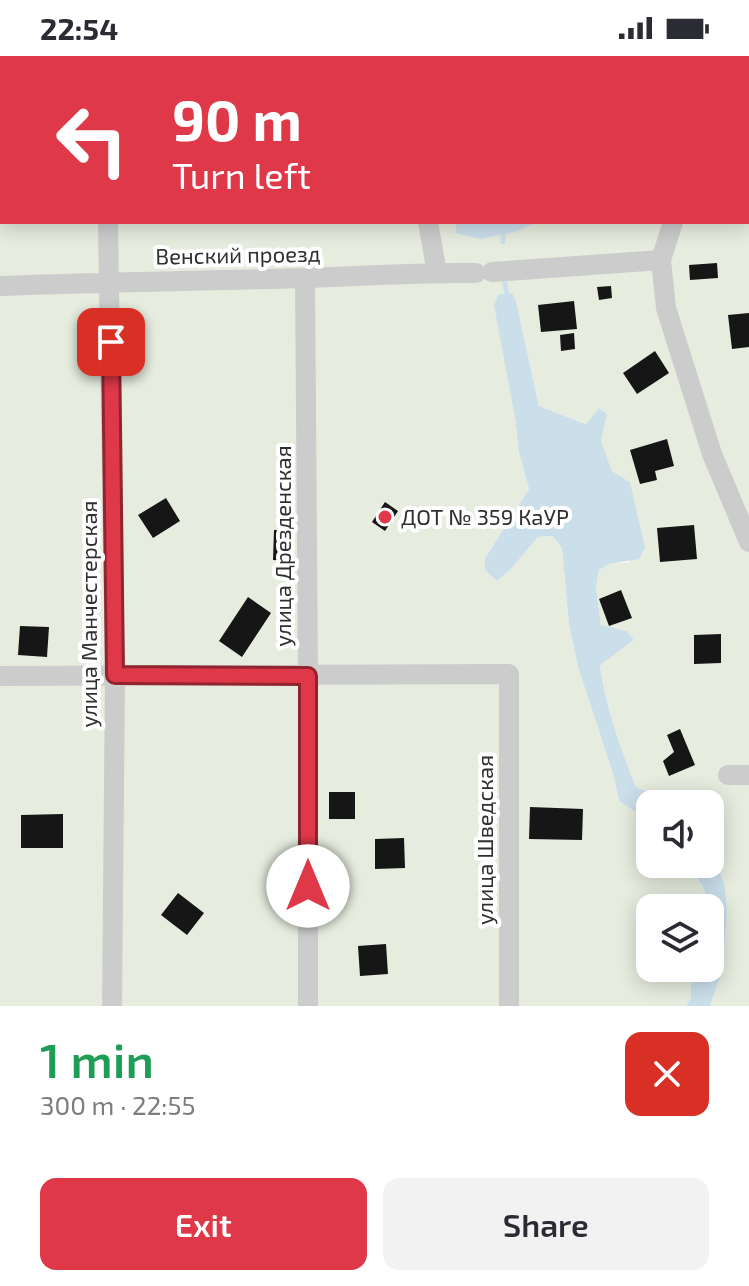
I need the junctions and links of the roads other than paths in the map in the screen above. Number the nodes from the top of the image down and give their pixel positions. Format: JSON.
{"nodes":[{"id":1,"x":108,"y":224,"type":"edge"},
{"id":2,"x":428,"y":224,"type":"edge"},
{"id":3,"x":672,"y":224,"type":"edge"},
{"id":4,"x":661,"y":260,"type":"junction"},
{"id":5,"x":437,"y":273,"type":"junction"},
{"id":6,"x":305,"y":278,"type":"junction"},
{"id":7,"x":110,"y":281,"type":"junction"},
{"id":8,"x":0,"y":286,"type":"edge"},
{"id":9,"x":749,"y":542,"type":"edge"},
{"id":10,"x":115,"y":675,"type":"junction"},
{"id":11,"x":0,"y":676,"type":"edge"},
{"id":12,"x":308,"y":676,"type":"junction"},
{"id":13,"x":112,"y":1006,"type":"edge"},
{"id":14,"x":308,"y":1006,"type":"edge"},
{"id":15,"x":509,"y":1006,"type":"edge"}],
"edges":[{"from":1,"to":7,"type":"street","name":"улица Манчестерская"},
{"from":2,"to":5,"type":"street"},
{"from":3,"to":4,"type":"street"},
{"from":4,"to":5,"type":"street","name":"Венский проезд"},
{"from":4,"to":9,"type":"street"},
{"from":5,"to":6,"type":"street","name":"Венский проезд"},
{"from":6,"to":7,"type":"street","name":"Венский проезд"},
{"from":6,"to":12,"type":"street","name":"улица Дрезденская"},
{"from":7,"to":8,"type":"street","name":"Венский проезд"},
{"from":7,"to":10,"type":"street","name":"улица Манчестерская"},
{"from":10,"to":11,"type":"street"},
{"from":10,"to":12,"type":"street"},
{"from":10,"to":13,"type":"street","name":"улица Манчестерская"},
{"from":12,"to":14,"type":"street","name":"улица Дрезденская"},
{"from":12,"to":15,"type":"street","name":"улица Шведская"}]}
